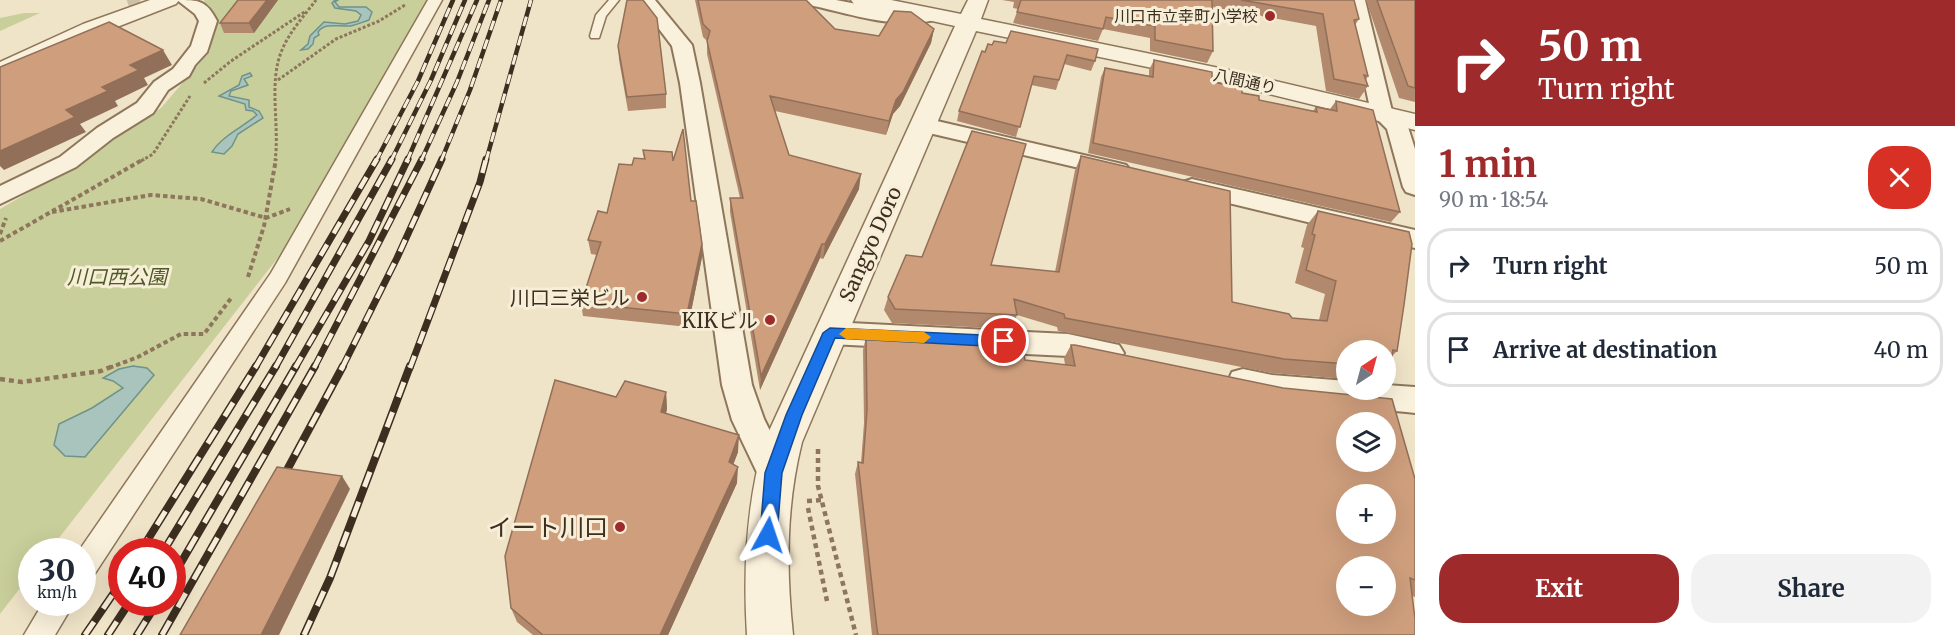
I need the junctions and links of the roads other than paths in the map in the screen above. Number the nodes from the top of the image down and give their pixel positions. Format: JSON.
{"nodes":[{"id":1,"x":170,"y":0,"type":"edge"},
{"id":2,"x":186,"y":0,"type":"edge"},
{"id":3,"x":435,"y":0,"type":"edge"},
{"id":4,"x":614,"y":0,"type":"edge"},
{"id":5,"x":646,"y":0,"type":"edge"},
{"id":6,"x":809,"y":0,"type":"edge"},
{"id":7,"x":861,"y":0,"type":"edge"},
{"id":8,"x":908,"y":0,"type":"edge"},
{"id":9,"x":1356,"y":0,"type":"edge"},
{"id":10,"x":121,"y":2,"type":"edge"},
{"id":11,"x":973,"y":11,"type":"edge"},
{"id":12,"x":935,"y":15,"type":"junction"},
{"id":13,"x":48,"y":26,"type":"dead end"},
{"id":14,"x":595,"y":36,"type":"dead end"},
{"id":15,"x":0,"y":58,"type":"edge"},
{"id":16,"x":0,"y":71,"type":"edge"},
{"id":17,"x":1382,"y":113,"type":"junction"},
{"id":18,"x":1415,"y":122,"type":"edge"},
{"id":19,"x":924,"y":124,"type":"junction"},
{"id":20,"x":1138,"y":175,"type":"edge"},
{"id":21,"x":1172,"y":183,"type":"edge"},
{"id":22,"x":1415,"y":187,"type":"edge"},
{"id":23,"x":0,"y":196,"type":"edge"},
{"id":24,"x":1415,"y":239,"type":"edge"},
{"id":25,"x":830,"y":333,"type":"junction"},
{"id":26,"x":1136,"y":359,"type":"edge"},
{"id":27,"x":1215,"y":375,"type":"edge"},
{"id":28,"x":1415,"y":400,"type":"edge"},
{"id":29,"x":774,"y":473,"type":"junction"},
{"id":30,"x":96,"y":548,"type":"edge"},
{"id":31,"x":51,"y":616,"type":"edge"},
{"id":32,"x":38,"y":635,"type":"edge"},
{"id":33,"x":770,"y":635,"type":"edge"}],
"edges":[{"from":1,"to":16,"type":"street"},
{"from":2,"to":23,"type":"street"},
{"from":3,"to":30,"type":"street"},
{"from":4,"to":14,"type":"lane"},
{"from":5,"to":29,"type":"street"},
{"from":6,"to":12,"type":"street"},
{"from":7,"to":12,"type":"street","name":"八間通り"},
{"from":8,"to":12,"type":"street"},
{"from":9,"to":17,"type":"street"},
{"from":10,"to":13,"type":"street"},
{"from":10,"to":15,"type":"street"},
{"from":11,"to":12,"type":"street","name":"八間通り"},
{"from":11,"to":17,"type":"street","name":"八間通り"},
{"from":11,"to":19,"type":"street","name":"Sangyo Doro"},
{"from":17,"to":18,"type":"street","name":"八間通り"},
{"from":17,"to":22,"type":"street"},
{"from":19,"to":20,"type":"street"},
{"from":19,"to":25,"type":"street","name":"Sangyo Doro"},
{"from":21,"to":24,"type":"street"},
{"from":25,"to":26,"type":"street"},
{"from":25,"to":29,"type":"street","name":"Sangyo Doro"},
{"from":27,"to":28,"type":"street"},
{"from":29,"to":33,"type":"street","name":"Sangyo Doro"},
{"from":31,"to":32,"type":"street"}]}
